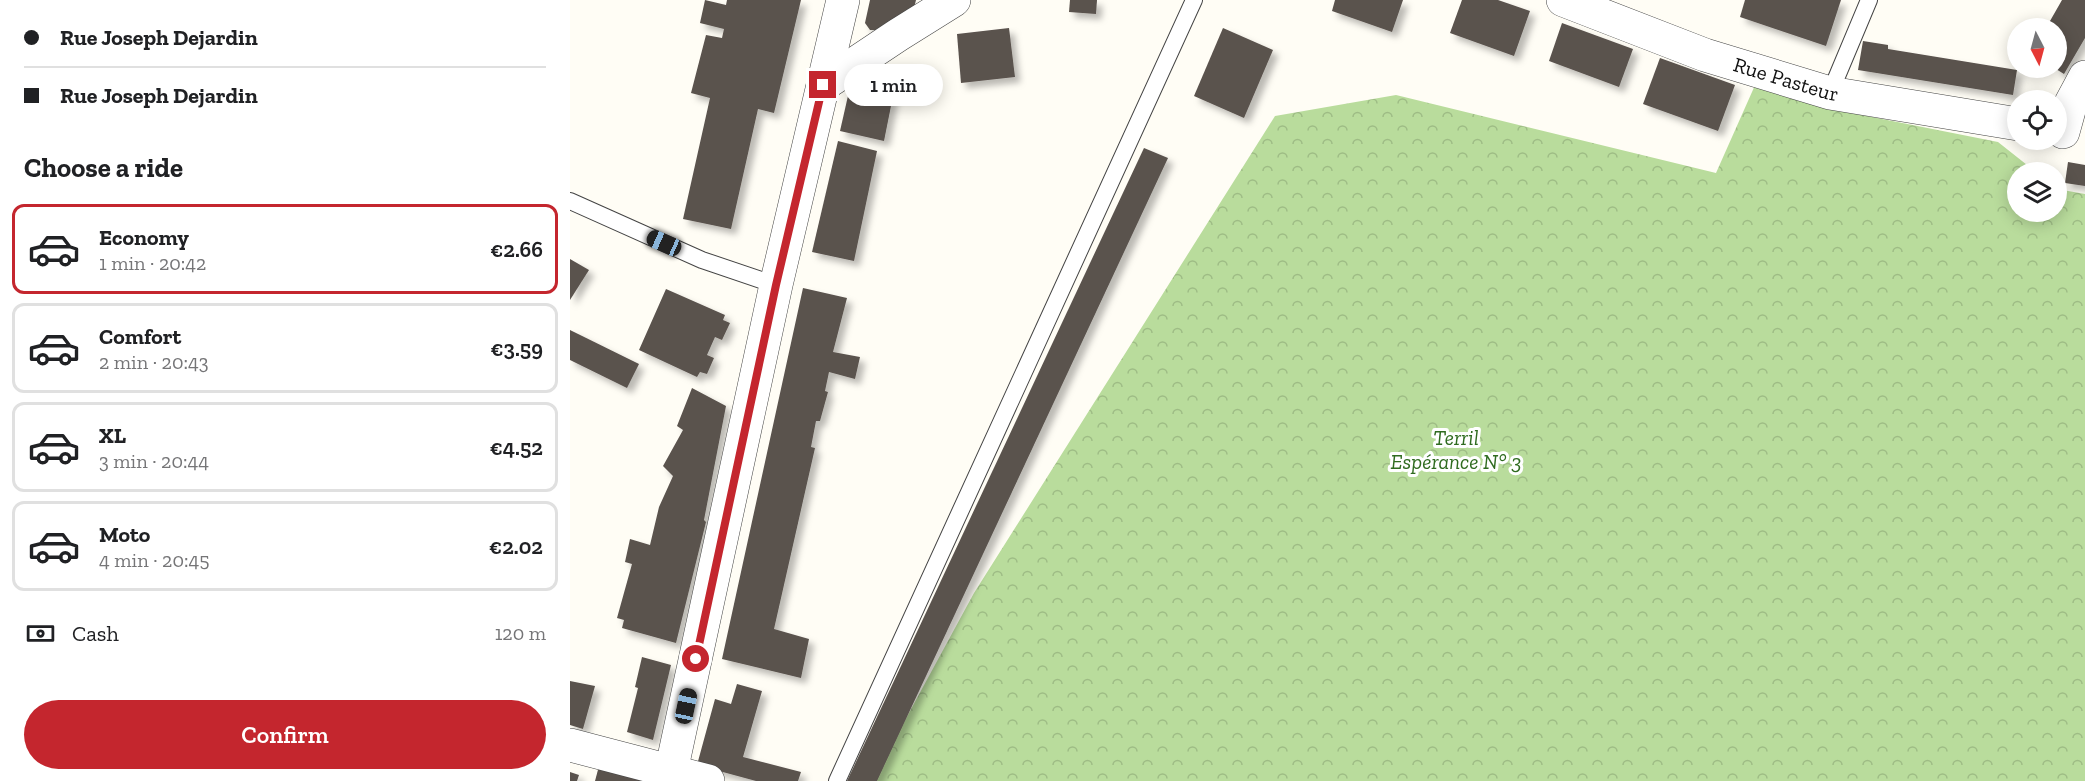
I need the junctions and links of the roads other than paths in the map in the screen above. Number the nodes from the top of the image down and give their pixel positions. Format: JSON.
{"nodes":[{"id":1,"x":843,"y":0,"type":"edge"},
{"id":2,"x":954,"y":0,"type":"edge"},
{"id":3,"x":1194,"y":0,"type":"edge"},
{"id":4,"x":1563,"y":0,"type":"edge"},
{"id":5,"x":1869,"y":0,"type":"edge"},
{"id":6,"x":2085,"y":77,"type":"edge"},
{"id":7,"x":823,"y":85,"type":"junction"},
{"id":8,"x":1830,"y":93,"type":"junction"},
{"id":9,"x":2007,"y":122,"type":"edge"},
{"id":10,"x":2068,"y":133,"type":"edge"},
{"id":11,"x":570,"y":201,"type":"edge"},
{"id":12,"x":776,"y":285,"type":"junction"},
{"id":13,"x":570,"y":745,"type":"edge"},
{"id":14,"x":671,"y":776,"type":"edge"},
{"id":15,"x":708,"y":781,"type":"edge"},
{"id":16,"x":837,"y":781,"type":"edge"}],
"edges":[{"from":1,"to":7,"type":"street"},
{"from":2,"to":7,"type":"street"},
{"from":3,"to":16,"type":"lane"},
{"from":4,"to":8,"type":"street","name":"Rue Pasteur"},
{"from":5,"to":8,"type":"lane"},
{"from":6,"to":10,"type":"street"},
{"from":7,"to":12,"type":"street"},
{"from":8,"to":9,"type":"street","name":"Rue Pasteur"},
{"from":11,"to":12,"type":"lane"},
{"from":12,"to":14,"type":"street"},
{"from":13,"to":14,"type":"street"},
{"from":14,"to":15,"type":"street"}]}
